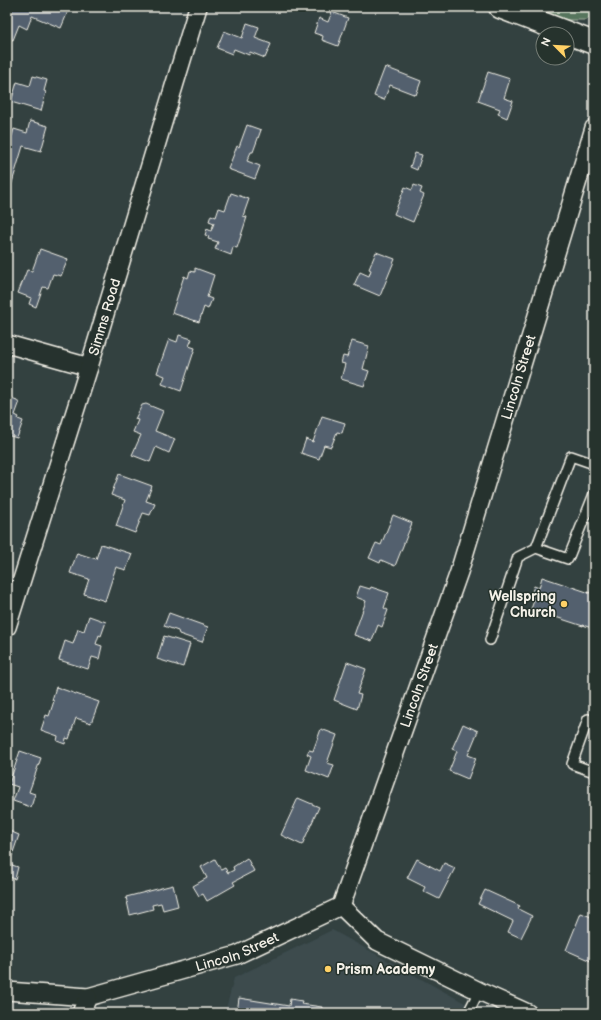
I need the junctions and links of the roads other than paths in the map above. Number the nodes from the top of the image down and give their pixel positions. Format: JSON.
{"nodes":[{"id":1,"x":198,"y":7,"type":"edge"},
{"id":2,"x":500,"y":7,"type":"edge"},
{"id":3,"x":594,"y":43,"type":"edge"},
{"id":4,"x":594,"y":128,"type":"edge"},
{"id":5,"x":7,"y":344,"type":"edge"},
{"id":6,"x":89,"y":367,"type":"junction"},
{"id":7,"x":594,"y":464,"type":"edge"},
{"id":8,"x":594,"y":494,"type":"edge"},
{"id":9,"x":536,"y":548,"type":"junction"},
{"id":10,"x":7,"y":627,"type":"edge"},
{"id":11,"x":490,"y":640,"type":"dead end"},
{"id":12,"x":588,"y":719,"type":"dead end"},
{"id":13,"x":594,"y":772,"type":"edge"},
{"id":14,"x":341,"y":906,"type":"junction"},
{"id":15,"x":7,"y":991,"type":"edge"},
{"id":16,"x":479,"y":991,"type":"junction"},
{"id":17,"x":88,"y":997,"type":"junction"},
{"id":18,"x":81,"y":1013,"type":"edge"},
{"id":19,"x":468,"y":1013,"type":"edge"},
{"id":20,"x":528,"y":1013,"type":"edge"}],
"edges":[{"from":1,"to":6,"type":"street","name":"Simms Road"},
{"from":2,"to":3,"type":"main road"},
{"from":4,"to":14,"type":"street","name":"Lincoln Street"},
{"from":5,"to":6,"type":"street"},
{"from":6,"to":10,"type":"street","name":"Simms Road"},
{"from":7,"to":9,"type":"lane"},
{"from":8,"to":9,"type":"lane"},
{"from":9,"to":11,"type":"lane"},
{"from":12,"to":13,"type":"lane"},
{"from":14,"to":16,"type":"street"},
{"from":14,"to":17,"type":"street","name":"Lincoln Street"},
{"from":15,"to":17,"type":"street","name":"Lincoln Street"},
{"from":16,"to":19,"type":"lane"},
{"from":16,"to":20,"type":"street"},
{"from":17,"to":18,"type":"street"}]}
